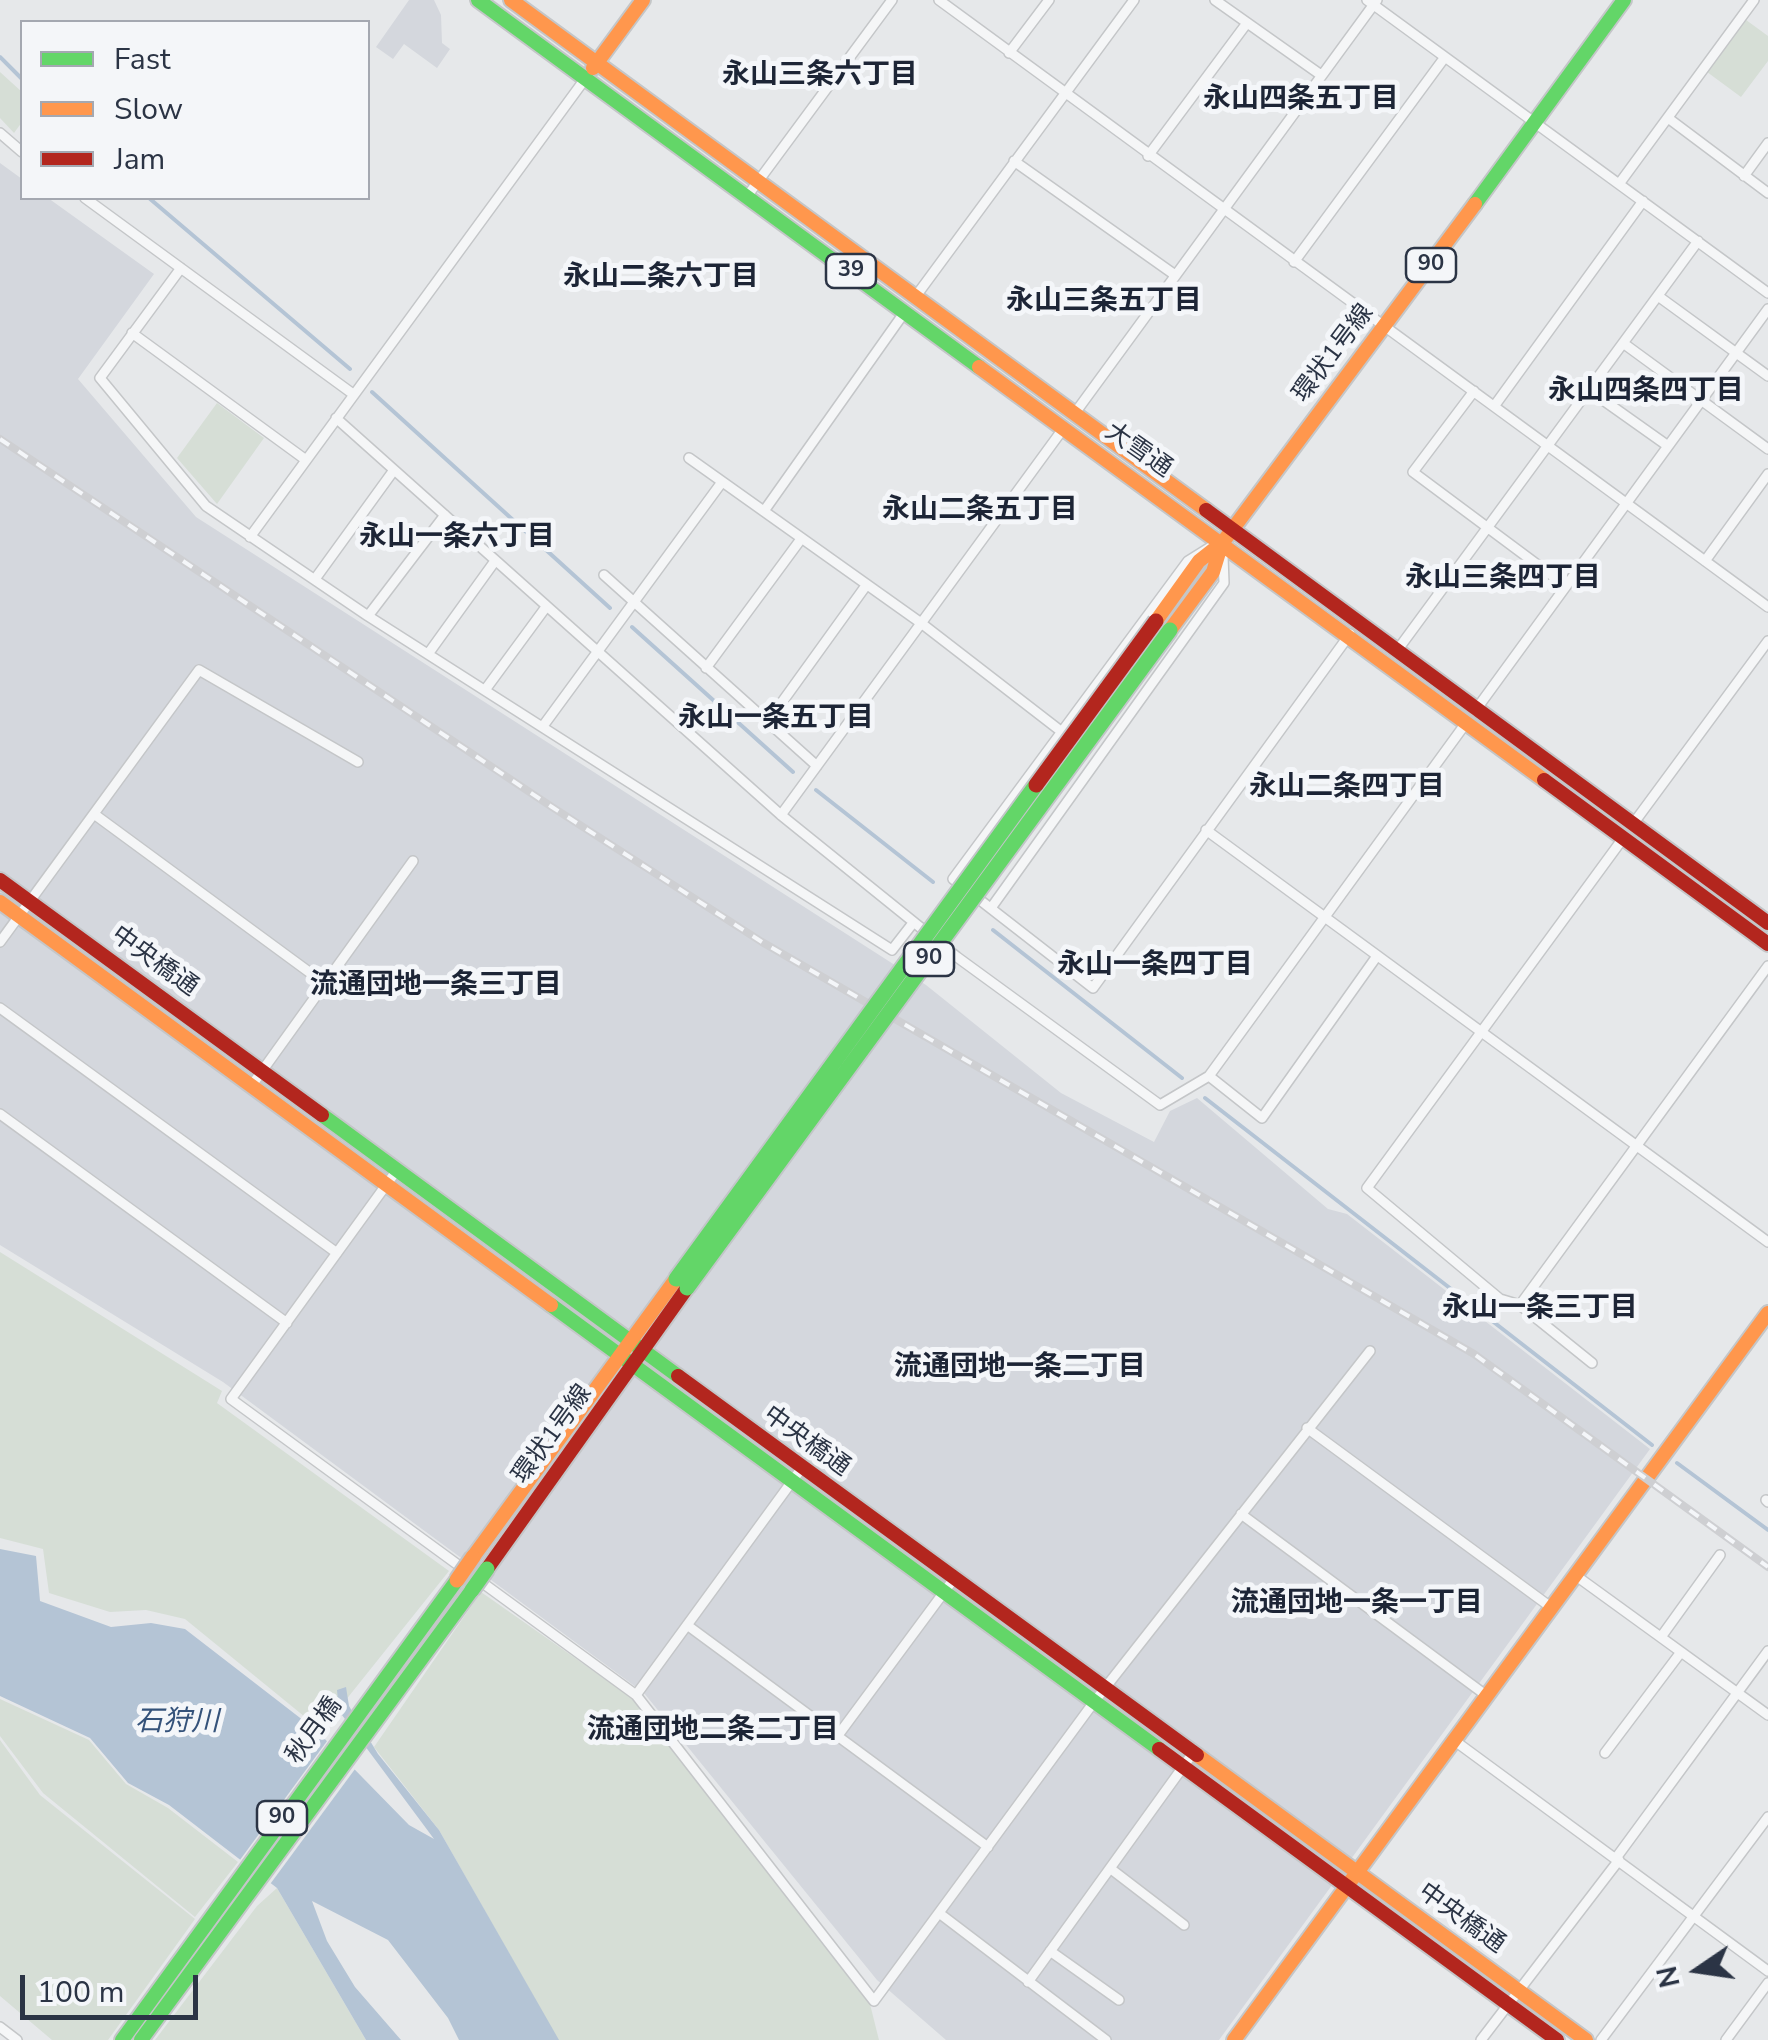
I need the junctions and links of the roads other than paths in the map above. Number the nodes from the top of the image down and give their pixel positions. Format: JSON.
{"nodes":[{"id":1,"x":478,"y":0,"type":"edge"},
{"id":2,"x":511,"y":0,"type":"edge"},
{"id":3,"x":642,"y":0,"type":"edge"},
{"id":4,"x":892,"y":0,"type":"edge"},
{"id":5,"x":938,"y":0,"type":"edge"},
{"id":6,"x":1049,"y":0,"type":"edge"},
{"id":7,"x":1134,"y":0,"type":"edge"},
{"id":8,"x":1215,"y":0,"type":"edge"},
{"id":9,"x":1624,"y":0,"type":"edge"},
{"id":10,"x":1754,"y":0,"type":"edge"},
{"id":11,"x":1372,"y":1,"type":"edge"},
{"id":12,"x":1246,"y":23,"type":"junction"},
{"id":13,"x":1009,"y":54,"type":"junction"},
{"id":14,"x":1445,"y":57,"type":"junction"},
{"id":15,"x":598,"y":62,"type":"junction"},
{"id":16,"x":587,"y":76,"type":"junction"},
{"id":17,"x":1320,"y":76,"type":"junction"},
{"id":18,"x":1063,"y":94,"type":"junction"},
{"id":19,"x":1668,"y":118,"type":"junction"},
{"id":20,"x":1535,"y":122,"type":"junction"},
{"id":21,"x":0,"y":133,"type":"edge"},
{"id":22,"x":1768,"y":143,"type":"edge"},
{"id":23,"x":20,"y":150,"type":"edge"},
{"id":24,"x":1148,"y":156,"type":"junction"},
{"id":25,"x":1014,"y":161,"type":"junction"},
{"id":26,"x":1744,"y":176,"type":"junction"},
{"id":27,"x":759,"y":180,"type":"junction"},
{"id":28,"x":1619,"y":184,"type":"junction"},
{"id":29,"x":1768,"y":193,"type":"edge"},
{"id":30,"x":748,"y":195,"type":"junction"},
{"id":31,"x":88,"y":200,"type":"edge"},
{"id":32,"x":1643,"y":201,"type":"junction"},
{"id":33,"x":1224,"y":210,"type":"junction"},
{"id":34,"x":1698,"y":241,"type":"junction"},
{"id":35,"x":1294,"y":262,"type":"junction"},
{"id":36,"x":181,"y":268,"type":"junction"},
{"id":37,"x":1176,"y":275,"type":"junction"},
{"id":38,"x":1768,"y":292,"type":"edge"},
{"id":39,"x":916,"y":296,"type":"junction"},
{"id":40,"x":1658,"y":296,"type":"junction"},
{"id":41,"x":1768,"y":310,"type":"edge"},
{"id":42,"x":905,"y":311,"type":"junction"},
{"id":43,"x":1387,"y":326,"type":"junction"},
{"id":44,"x":132,"y":333,"type":"junction"},
{"id":45,"x":1623,"y":343,"type":"junction"},
{"id":46,"x":1736,"y":353,"type":"junction"},
{"id":47,"x":1768,"y":376,"type":"edge"},
{"id":48,"x":1589,"y":390,"type":"junction"},
{"id":49,"x":1474,"y":392,"type":"junction"},
{"id":50,"x":353,"y":394,"type":"junction"},
{"id":51,"x":1702,"y":400,"type":"junction"},
{"id":52,"x":1495,"y":405,"type":"junction"},
{"id":53,"x":1074,"y":414,"type":"junction"},
{"id":54,"x":336,"y":418,"type":"junction"},
{"id":55,"x":1063,"y":429,"type":"junction"},
{"id":56,"x":1548,"y":445,"type":"junction"},
{"id":57,"x":1668,"y":446,"type":"junction"},
{"id":58,"x":1768,"y":449,"type":"edge"},
{"id":59,"x":689,"y":458,"type":"dead end"},
{"id":60,"x":306,"y":460,"type":"junction"},
{"id":61,"x":394,"y":470,"type":"junction"},
{"id":62,"x":1768,"y":474,"type":"edge"},
{"id":63,"x":722,"y":482,"type":"junction"},
{"id":64,"x":1626,"y":503,"type":"junction"},
{"id":65,"x":764,"y":511,"type":"junction"},
{"id":66,"x":445,"y":516,"type":"junction"},
{"id":67,"x":1234,"y":527,"type":"junction"},
{"id":68,"x":1486,"y":528,"type":"junction"},
{"id":69,"x":250,"y":537,"type":"junction"},
{"id":70,"x":801,"y":539,"type":"junction"},
{"id":71,"x":1223,"y":542,"type":"junction"},
{"id":72,"x":496,"y":561,"type":"junction"},
{"id":73,"x":1705,"y":561,"type":"junction"},
{"id":74,"x":604,"y":575,"type":"dead end"},
{"id":75,"x":315,"y":579,"type":"junction"},
{"id":76,"x":1566,"y":586,"type":"junction"},
{"id":77,"x":865,"y":587,"type":"junction"},
{"id":78,"x":633,"y":602,"type":"junction"},
{"id":79,"x":1768,"y":606,"type":"edge"},
{"id":80,"x":546,"y":607,"type":"junction"},
{"id":81,"x":368,"y":616,"type":"junction"},
{"id":82,"x":1360,"y":619,"type":"junction"},
{"id":83,"x":922,"y":622,"type":"junction"},
{"id":84,"x":1349,"y":634,"type":"junction"},
{"id":85,"x":1768,"y":641,"type":"edge"},
{"id":86,"x":1399,"y":648,"type":"junction"},
{"id":87,"x":597,"y":652,"type":"junction"},
{"id":88,"x":428,"y":654,"type":"junction"},
{"id":89,"x":1389,"y":662,"type":"junction"},
{"id":90,"x":706,"y":668,"type":"junction"},
{"id":91,"x":485,"y":690,"type":"junction"},
{"id":92,"x":1478,"y":706,"type":"junction"},
{"id":93,"x":1468,"y":721,"type":"junction"},
{"id":94,"x":767,"y":723,"type":"junction"},
{"id":95,"x":543,"y":726,"type":"junction"},
{"id":96,"x":1062,"y":732,"type":"junction"},
{"id":97,"x":358,"y":762,"type":"dead end"},
{"id":98,"x":817,"y":766,"type":"junction"},
{"id":99,"x":94,"y":814,"type":"junction"},
{"id":100,"x":781,"y":814,"type":"junction"},
{"id":101,"x":1635,"y":822,"type":"junction"},
{"id":102,"x":1206,"y":830,"type":"junction"},
{"id":103,"x":1624,"y":837,"type":"junction"},
{"id":104,"x":412,"y":860,"type":"dead end"},
{"id":105,"x":0,"y":880,"type":"edge"},
{"id":106,"x":0,"y":902,"type":"edge"},
{"id":107,"x":30,"y":902,"type":"junction"},
{"id":108,"x":991,"y":908,"type":"junction"},
{"id":109,"x":19,"y":916,"type":"junction"},
{"id":110,"x":1322,"y":917,"type":"junction"},
{"id":111,"x":913,"y":922,"type":"junction"},
{"id":112,"x":1768,"y":922,"type":"edge"},
{"id":113,"x":0,"y":942,"type":"edge"},
{"id":114,"x":1768,"y":944,"type":"edge"},
{"id":115,"x":1377,"y":956,"type":"junction"},
{"id":116,"x":1768,"y":966,"type":"edge"},
{"id":117,"x":324,"y":984,"type":"junction"},
{"id":118,"x":0,"y":1008,"type":"edge"},
{"id":119,"x":1480,"y":1032,"type":"junction"},
{"id":120,"x":1209,"y":1076,"type":"junction"},
{"id":121,"x":256,"y":1078,"type":"junction"},
{"id":122,"x":0,"y":1114,"type":"edge"},
{"id":123,"x":1635,"y":1146,"type":"junction"},
{"id":124,"x":392,"y":1177,"type":"junction"},
{"id":125,"x":1768,"y":1242,"type":"edge"},
{"id":126,"x":337,"y":1253,"type":"junction"},
{"id":127,"x":1520,"y":1305,"type":"junction"},
{"id":128,"x":1768,"y":1312,"type":"edge"},
{"id":129,"x":287,"y":1323,"type":"junction"},
{"id":130,"x":1370,"y":1351,"type":"dead end"},
{"id":131,"x":630,"y":1355,"type":"junction"},
{"id":132,"x":1592,"y":1363,"type":"dead end"},
{"id":133,"x":1307,"y":1428,"type":"junction"},
{"id":134,"x":796,"y":1476,"type":"junction"},
{"id":135,"x":1240,"y":1514,"type":"junction"},
{"id":136,"x":1720,"y":1555,"type":"dead end"},
{"id":137,"x":1576,"y":1575,"type":"junction"},
{"id":138,"x":949,"y":1586,"type":"junction"},
{"id":139,"x":451,"y":1603,"type":"junction"},
{"id":140,"x":1552,"y":1608,"type":"junction"},
{"id":141,"x":687,"y":1625,"type":"junction"},
{"id":142,"x":1661,"y":1637,"type":"junction"},
{"id":143,"x":1768,"y":1650,"type":"edge"},
{"id":144,"x":1681,"y":1652,"type":"junction"},
{"id":145,"x":1738,"y":1694,"type":"junction"},
{"id":146,"x":636,"y":1695,"type":"junction"},
{"id":147,"x":1099,"y":1696,"type":"junction"},
{"id":148,"x":1487,"y":1696,"type":"junction"},
{"id":149,"x":1768,"y":1715,"type":"edge"},
{"id":150,"x":836,"y":1738,"type":"junction"},
{"id":151,"x":1455,"y":1742,"type":"junction"},
{"id":152,"x":1193,"y":1753,"type":"junction"},
{"id":153,"x":1605,"y":1753,"type":"dead end"},
{"id":154,"x":1184,"y":1768,"type":"junction"},
{"id":155,"x":1768,"y":1817,"type":"edge"},
{"id":156,"x":988,"y":1847,"type":"junction"},
{"id":157,"x":1617,"y":1859,"type":"junction"},
{"id":158,"x":1111,"y":1870,"type":"junction"},
{"id":159,"x":1357,"y":1874,"type":"junction"},
{"id":160,"x":1346,"y":1887,"type":"junction"},
{"id":161,"x":939,"y":1914,"type":"junction"},
{"id":162,"x":1694,"y":1916,"type":"junction"},
{"id":163,"x":1184,"y":1925,"type":"dead end"},
{"id":164,"x":1050,"y":1951,"type":"junction"},
{"id":165,"x":1768,"y":1971,"type":"edge"},
{"id":166,"x":1028,"y":1982,"type":"junction"},
{"id":167,"x":1768,"y":1983,"type":"edge"},
{"id":168,"x":1512,"y":1998,"type":"junction"},
{"id":169,"x":1119,"y":2000,"type":"dead end"},
{"id":170,"x":0,"y":2027,"type":"edge"},
{"id":171,"x":17,"y":2040,"type":"edge"},
{"id":172,"x":122,"y":2040,"type":"edge"},
{"id":173,"x":141,"y":2040,"type":"edge"},
{"id":174,"x":1106,"y":2040,"type":"edge"},
{"id":175,"x":1234,"y":2040,"type":"edge"},
{"id":176,"x":1481,"y":2040,"type":"edge"},
{"id":177,"x":1556,"y":2040,"type":"edge"},
{"id":178,"x":1586,"y":2040,"type":"edge"},
{"id":179,"x":1601,"y":2040,"type":"edge"},
{"id":180,"x":1726,"y":2040,"type":"edge"}],
"edges":[{"from":1,"to":16,"type":"main road","name":"大雪通","number":"39"},
{"from":2,"to":15,"type":"main road","name":"大雪通","number":"39"},
{"from":3,"to":15,"type":"main road"},
{"from":4,"to":27,"type":"street"},
{"from":5,"to":13,"type":"street"},
{"from":6,"to":13,"type":"street"},
{"from":7,"to":18,"type":"street"},
{"from":8,"to":12,"type":"street"},
{"from":9,"to":20,"type":"main road","name":"環状1号線","number":"90"},
{"from":10,"to":19,"type":"street"},
{"from":11,"to":14,"type":"street"},
{"from":11,"to":17,"type":"street"},
{"from":12,"to":17,"type":"street"},
{"from":12,"to":24,"type":"street"},
{"from":13,"to":18,"type":"street"},
{"from":14,"to":20,"type":"street"},
{"from":14,"to":35,"type":"street"},
{"from":15,"to":16,"type":"main road"},
{"from":15,"to":27,"type":"main road","name":"大雪通","number":"39"},
{"from":16,"to":30,"type":"main road","name":"大雪通","number":"39"},
{"from":16,"to":50,"type":"street"},
{"from":17,"to":33,"type":"street"},
{"from":18,"to":24,"type":"street"},
{"from":18,"to":25,"type":"street"},
{"from":19,"to":26,"type":"street"},
{"from":19,"to":28,"type":"street"},
{"from":20,"to":28,"type":"street"},
{"from":20,"to":43,"type":"main road","name":"環状1号線","number":"90"},
{"from":21,"to":23,"type":"street"},
{"from":22,"to":26,"type":"street"},
{"from":24,"to":33,"type":"street"},
{"from":25,"to":37,"type":"street"},
{"from":25,"to":39,"type":"street"},
{"from":26,"to":29,"type":"street"},
{"from":27,"to":30,"type":"street"},
{"from":27,"to":39,"type":"main road","name":"大雪通","number":"39"},
{"from":28,"to":32,"type":"street"},
{"from":30,"to":42,"type":"main road","name":"大雪通","number":"39"},
{"from":31,"to":36,"type":"street"},
{"from":32,"to":34,"type":"street"},
{"from":32,"to":52,"type":"street"},
{"from":33,"to":35,"type":"street"},
{"from":33,"to":37,"type":"street"},
{"from":34,"to":38,"type":"street"},
{"from":34,"to":40,"type":"street"},
{"from":35,"to":43,"type":"street"},
{"from":36,"to":44,"type":"street"},
{"from":36,"to":50,"type":"street"},
{"from":37,"to":53,"type":"street"},
{"from":39,"to":42,"type":"street"},
{"from":39,"to":53,"type":"main road","name":"大雪通","number":"39"},
{"from":40,"to":45,"type":"street"},
{"from":40,"to":46,"type":"street"},
{"from":41,"to":46,"type":"street"},
{"from":42,"to":55,"type":"main road","name":"大雪通","number":"39"},
{"from":42,"to":65,"type":"street"},
{"from":43,"to":49,"type":"street"},
{"from":43,"to":67,"type":"main road","name":"環状1号線","number":"90"},
{"from":44,"to":60,"type":"street"},
{"from":44,"to":69,"type":"street"},
{"from":45,"to":48,"type":"street"},
{"from":45,"to":51,"type":"street"},
{"from":46,"to":47,"type":"street"},
{"from":46,"to":51,"type":"street"},
{"from":48,"to":56,"type":"street"},
{"from":48,"to":57,"type":"street"},
{"from":49,"to":52,"type":"street"},
{"from":49,"to":68,"type":"street"},
{"from":50,"to":54,"type":"street"},
{"from":51,"to":57,"type":"street"},
{"from":51,"to":58,"type":"street"},
{"from":52,"to":56,"type":"street"},
{"from":53,"to":55,"type":"street"},
{"from":53,"to":67,"type":"main road","name":"大雪通","number":"39"},
{"from":54,"to":60,"type":"street"},
{"from":54,"to":61,"type":"street"},
{"from":55,"to":71,"type":"main road","name":"大雪通","number":"39"},
{"from":55,"to":83,"type":"street"},
{"from":56,"to":64,"type":"street"},
{"from":56,"to":68,"type":"street"},
{"from":57,"to":64,"type":"street"},
{"from":59,"to":63,"type":"street"},
{"from":60,"to":69,"type":"street"},
{"from":61,"to":66,"type":"street"},
{"from":61,"to":75,"type":"street"},
{"from":62,"to":73,"type":"street"},
{"from":63,"to":65,"type":"street"},
{"from":63,"to":78,"type":"street"},
{"from":64,"to":73,"type":"street"},
{"from":64,"to":76,"type":"street"},
{"from":65,"to":70,"type":"street"},
{"from":66,"to":72,"type":"street"},
{"from":66,"to":81,"type":"street"},
{"from":67,"to":71,"type":"main road","name":"環状1号線","number":"90"},
{"from":67,"to":82,"type":"main road","name":"大雪通","number":"39"},
{"from":68,"to":76,"type":"street"},
{"from":68,"to":86,"type":"street"},
{"from":69,"to":75,"type":"street"},
{"from":70,"to":77,"type":"street"},
{"from":70,"to":90,"type":"street"},
{"from":71,"to":84,"type":"main road","name":"大雪通","number":"39"},
{"from":71,"to":96,"type":"street"},
{"from":71,"to":108,"type":"street"},
{"from":71,"to":131,"type":"main road","name":"環状1号線","number":"90","bridge":true},
{"from":72,"to":80,"type":"street"},
{"from":72,"to":88,"type":"street"},
{"from":73,"to":79,"type":"street"},
{"from":74,"to":78,"type":"street"},
{"from":75,"to":81,"type":"street"},
{"from":76,"to":92,"type":"street"},
{"from":77,"to":83,"type":"street"},
{"from":77,"to":94,"type":"street"},
{"from":78,"to":87,"type":"street"},
{"from":78,"to":90,"type":"street"},
{"from":80,"to":87,"type":"street"},
{"from":80,"to":91,"type":"street"},
{"from":81,"to":88,"type":"street"},
{"from":82,"to":84,"type":"street"},
{"from":82,"to":86,"type":"main road","name":"大雪通","number":"39"},
{"from":83,"to":96,"type":"street"},
{"from":83,"to":98,"type":"street"},
{"from":84,"to":89,"type":"main road","name":"大雪通","number":"39"},
{"from":84,"to":102,"type":"street"},
{"from":85,"to":101,"type":"street"},
{"from":86,"to":89,"type":"street"},
{"from":86,"to":92,"type":"main road","name":"大雪通","number":"39"},
{"from":87,"to":95,"type":"street"},
{"from":87,"to":100,"type":"street"},
{"from":88,"to":91,"type":"street"},
{"from":89,"to":93,"type":"main road","name":"大雪通","number":"39"},
{"from":90,"to":94,"type":"street"},
{"from":91,"to":95,"type":"street"},
{"from":92,"to":93,"type":"street"},
{"from":92,"to":101,"type":"main road","name":"大雪通","number":"39"},
{"from":93,"to":103,"type":"main road","name":"大雪通","number":"39"},
{"from":93,"to":110,"type":"street"},
{"from":94,"to":98,"type":"street"},
{"from":95,"to":111,"type":"street"},
{"from":96,"to":108,"type":"street"},
{"from":97,"to":99,"type":"street"},
{"from":98,"to":100,"type":"street"},
{"from":99,"to":107,"type":"street"},
{"from":99,"to":117,"type":"street"},
{"from":100,"to":111,"type":"street"},
{"from":101,"to":103,"type":"street"},
{"from":101,"to":112,"type":"main road","name":"大雪通","number":"39"},
{"from":102,"to":108,"type":"street"},
{"from":102,"to":110,"type":"street"},
{"from":103,"to":114,"type":"main road","name":"大雪通","number":"39"},
{"from":103,"to":119,"type":"street"},
{"from":104,"to":117,"type":"street"},
{"from":105,"to":107,"type":"main road","name":"中央橋通"},
{"from":106,"to":109,"type":"main road","name":"中央橋通"},
{"from":107,"to":109,"type":"street"},
{"from":107,"to":121,"type":"main road","name":"中央橋通"},
{"from":109,"to":113,"type":"street"},
{"from":109,"to":121,"type":"main road","name":"中央橋通"},
{"from":110,"to":115,"type":"street"},
{"from":110,"to":120,"type":"street"},
{"from":111,"to":120,"type":"street"},
{"from":115,"to":119,"type":"street"},
{"from":115,"to":120,"type":"street"},
{"from":116,"to":123,"type":"street"},
{"from":117,"to":121,"type":"street"},
{"from":118,"to":126,"type":"street"},
{"from":119,"to":123,"type":"street"},
{"from":119,"to":127,"type":"street"},
{"from":121,"to":124,"type":"main road","name":"中央橋通"},
{"from":122,"to":129,"type":"street"},
{"from":123,"to":125,"type":"street"},
{"from":123,"to":127,"type":"street"},
{"from":124,"to":126,"type":"street"},
{"from":124,"to":131,"type":"main road","name":"中央橋通"},
{"from":126,"to":129,"type":"street"},
{"from":127,"to":132,"type":"street"},
{"from":128,"to":137,"type":"main road"},
{"from":129,"to":146,"type":"street"},
{"from":130,"to":133,"type":"street"},
{"from":131,"to":134,"type":"main road","name":"中央橋通"},
{"from":131,"to":139,"type":"main road","name":"環状1号線","number":"90","bridge":true},
{"from":131,"to":139,"type":"main road","name":"環状1号線","number":"90","bridge":true},
{"from":133,"to":135,"type":"street"},
{"from":133,"to":140,"type":"street"},
{"from":134,"to":138,"type":"main road","name":"中央橋通"},
{"from":134,"to":141,"type":"street"},
{"from":135,"to":147,"type":"street"},
{"from":135,"to":148,"type":"street"},
{"from":136,"to":142,"type":"street"},
{"from":137,"to":140,"type":"main road"},
{"from":137,"to":142,"type":"street"},
{"from":138,"to":147,"type":"main road","name":"中央橋通"},
{"from":138,"to":150,"type":"street"},
{"from":139,"to":172,"type":"main road","name":"秋月橋","number":"90"},
{"from":139,"to":173,"type":"main road","name":"秋月橋","number":"90"},
{"from":140,"to":148,"type":"main road"},
{"from":141,"to":146,"type":"street"},
{"from":141,"to":150,"type":"street"},
{"from":142,"to":144,"type":"street"},
{"from":143,"to":145,"type":"street"},
{"from":144,"to":145,"type":"street"},
{"from":144,"to":153,"type":"street"},
{"from":145,"to":149,"type":"street"},
{"from":145,"to":157,"type":"street"},
{"from":146,"to":161,"type":"street"},
{"from":147,"to":152,"type":"main road","name":"中央橋通"},
{"from":147,"to":154,"type":"main road","name":"中央橋通"},
{"from":147,"to":156,"type":"street"},
{"from":148,"to":151,"type":"main road"},
{"from":150,"to":156,"type":"street"},
{"from":151,"to":157,"type":"street"},
{"from":151,"to":159,"type":"main road"},
{"from":152,"to":154,"type":"street"},
{"from":152,"to":159,"type":"main road","name":"中央橋通"},
{"from":154,"to":158,"type":"street"},
{"from":154,"to":160,"type":"main road","name":"中央橋通"},
{"from":155,"to":162,"type":"street"},
{"from":156,"to":161,"type":"street"},
{"from":157,"to":162,"type":"street"},
{"from":157,"to":168,"type":"street"},
{"from":158,"to":163,"type":"street"},
{"from":158,"to":164,"type":"street"},
{"from":159,"to":160,"type":"main road"},
{"from":159,"to":168,"type":"main road","name":"中央橋通"},
{"from":160,"to":168,"type":"main road","name":"中央橋通"},
{"from":160,"to":175,"type":"main road"},
{"from":161,"to":166,"type":"street"},
{"from":162,"to":165,"type":"street"},
{"from":162,"to":179,"type":"street"},
{"from":164,"to":166,"type":"street"},
{"from":164,"to":169,"type":"street"},
{"from":166,"to":174,"type":"street"},
{"from":167,"to":180,"type":"street"},
{"from":168,"to":176,"type":"street"},
{"from":168,"to":177,"type":"main road","name":"中央橋通"},
{"from":168,"to":178,"type":"main road","name":"中央橋通"},
{"from":170,"to":171,"type":"street"}]}
